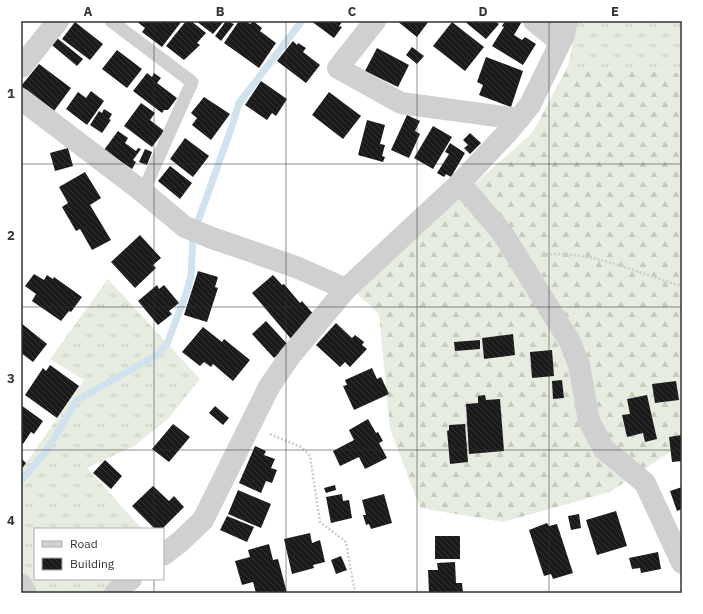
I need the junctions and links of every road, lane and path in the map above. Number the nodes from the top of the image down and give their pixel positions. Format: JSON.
{"nodes":[{"id":1,"x":58,"y":21,"type":"edge"},
{"id":2,"x":111,"y":21,"type":"edge"},
{"id":3,"x":375,"y":21,"type":"edge"},
{"id":4,"x":534,"y":21,"type":"edge"},
{"id":5,"x":567,"y":21,"type":"edge"},
{"id":6,"x":560,"y":42,"type":"junction"},
{"id":7,"x":21,"y":67,"type":"edge"},
{"id":8,"x":21,"y":99,"type":"edge"},
{"id":9,"x":519,"y":119,"type":"junction"},
{"id":10,"x":460,"y":183,"type":"junction"},
{"id":11,"x":143,"y":192,"type":"junction"},
{"id":12,"x":518,"y":258,"type":"junction"},
{"id":13,"x":682,"y":286,"type":"edge"},
{"id":14,"x":346,"y":289,"type":"junction"},
{"id":15,"x":249,"y":425,"type":"junction"},
{"id":16,"x":164,"y":554,"type":"edge"},
{"id":17,"x":682,"y":563,"type":"edge"},
{"id":18,"x":130,"y":580,"type":"edge"},
{"id":19,"x":21,"y":584,"type":"edge"},
{"id":20,"x":26,"y":593,"type":"edge"},
{"id":21,"x":115,"y":593,"type":"edge"},
{"id":22,"x":355,"y":593,"type":"edge"}],
"edges":[{"from":1,"to":7,"type":"street"},
{"from":2,"to":11,"type":"lane"},
{"from":3,"to":9,"type":"street"},
{"from":4,"to":6,"type":"street"},
{"from":5,"to":6,"type":"street"},
{"from":6,"to":9,"type":"street"},
{"from":8,"to":11,"type":"street"},
{"from":9,"to":10,"type":"street"},
{"from":10,"to":12,"type":"street"},
{"from":10,"to":14,"type":"street"},
{"from":11,"to":14,"type":"street"},
{"from":12,"to":13,"type":"path"},
{"from":12,"to":17,"type":"street"},
{"from":14,"to":15,"type":"street"},
{"from":15,"to":16,"type":"street"},
{"from":15,"to":22,"type":"path"},
{"from":18,"to":21,"type":"street"},
{"from":19,"to":20,"type":"street"}]}
